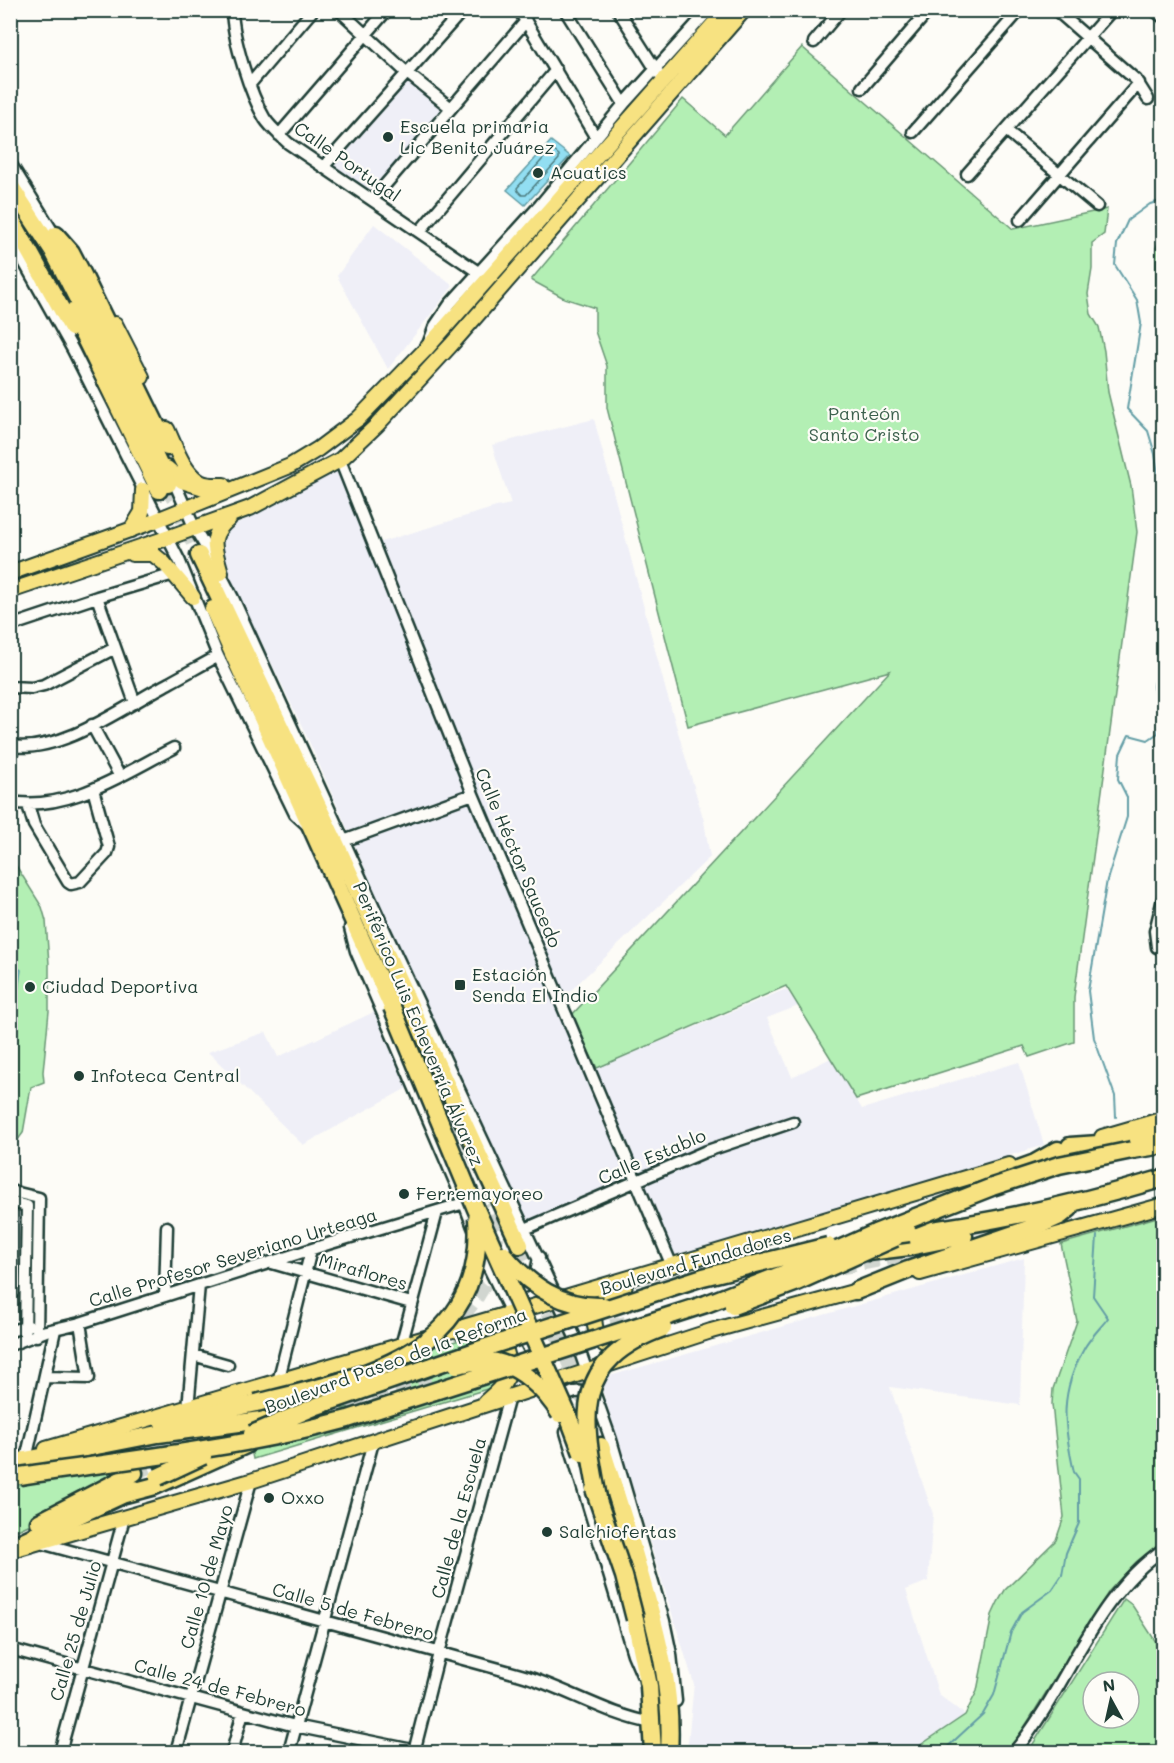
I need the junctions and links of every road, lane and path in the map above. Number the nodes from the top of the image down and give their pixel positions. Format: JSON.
{"nodes":[{"id":1,"x":313,"y":10,"type":"edge"},
{"id":2,"x":339,"y":10,"type":"edge"},
{"id":3,"x":387,"y":10,"type":"edge"},
{"id":4,"x":463,"y":10,"type":"edge"},
{"id":5,"x":519,"y":10,"type":"edge"},
{"id":6,"x":565,"y":10,"type":"edge"},
{"id":7,"x":709,"y":10,"type":"edge"},
{"id":8,"x":726,"y":10,"type":"edge"},
{"id":9,"x":744,"y":10,"type":"edge"},
{"id":10,"x":841,"y":10,"type":"edge"},
{"id":11,"x":929,"y":10,"type":"edge"},
{"id":12,"x":1020,"y":10,"type":"edge"},
{"id":13,"x":1056,"y":10,"type":"edge"},
{"id":14,"x":1112,"y":10,"type":"edge"},
{"id":15,"x":1154,"y":10,"type":"edge"},
{"id":16,"x":618,"y":11,"type":"edge"},
{"id":17,"x":234,"y":13,"type":"edge"},
{"id":18,"x":1164,"y":18,"type":"edge"},
{"id":19,"x":526,"y":21,"type":"junction"},
{"id":20,"x":366,"y":36,"type":"junction"},
{"id":21,"x":1087,"y":38,"type":"junction"},
{"id":22,"x":814,"y":42,"type":"dead end"},
{"id":23,"x":556,"y":70,"type":"junction"},
{"id":24,"x":408,"y":73,"type":"junction"},
{"id":25,"x":660,"y":75,"type":"junction"},
{"id":26,"x":1139,"y":83,"type":"junction"},
{"id":27,"x":250,"y":84,"type":"junction"},
{"id":28,"x":861,"y":88,"type":"dead end"},
{"id":29,"x":672,"y":93,"type":"junction"},
{"id":30,"x":1148,"y":99,"type":"dead end"},
{"id":31,"x":624,"y":104,"type":"junction"},
{"id":32,"x":451,"y":108,"type":"junction"},
{"id":33,"x":1006,"y":130,"type":"junction"},
{"id":34,"x":913,"y":132,"type":"dead end"},
{"id":35,"x":279,"y":135,"type":"junction"},
{"id":36,"x":596,"y":138,"type":"junction"},
{"id":37,"x":10,"y":163,"type":"edge"},
{"id":38,"x":324,"y":166,"type":"junction"},
{"id":39,"x":967,"y":174,"type":"dead end"},
{"id":40,"x":1059,"y":175,"type":"junction"},
{"id":41,"x":10,"y":184,"type":"edge"},
{"id":42,"x":372,"y":200,"type":"junction"},
{"id":43,"x":10,"y":205,"type":"edge"},
{"id":44,"x":1097,"y":206,"type":"dead end"},
{"id":45,"x":10,"y":217,"type":"edge"},
{"id":46,"x":1020,"y":220,"type":"dead end"},
{"id":47,"x":420,"y":231,"type":"junction"},
{"id":48,"x":10,"y":237,"type":"edge"},
{"id":49,"x":54,"y":243,"type":"junction"},
{"id":50,"x":73,"y":256,"type":"junction"},
{"id":51,"x":478,"y":272,"type":"junction"},
{"id":52,"x":99,"y":323,"type":"joint"},
{"id":53,"x":426,"y":349,"type":"junction"},
{"id":54,"x":108,"y":388,"type":"junction"},
{"id":55,"x":167,"y":447,"type":"tunnel mouth"},
{"id":56,"x":340,"y":460,"type":"junction"},
{"id":57,"x":261,"y":478,"type":"junction"},
{"id":58,"x":159,"y":484,"type":"junction"},
{"id":59,"x":224,"y":485,"type":"junction"},
{"id":60,"x":186,"y":508,"type":"junction"},
{"id":61,"x":235,"y":514,"type":"junction"},
{"id":62,"x":158,"y":520,"type":"junction"},
{"id":63,"x":195,"y":529,"type":"junction"},
{"id":64,"x":131,"y":530,"type":"junction"},
{"id":65,"x":167,"y":538,"type":"junction"},
{"id":66,"x":100,"y":560,"type":"junction"},
{"id":67,"x":193,"y":560,"type":"junction"},
{"id":68,"x":10,"y":573,"type":"edge"},
{"id":69,"x":216,"y":575,"type":"junction"},
{"id":70,"x":10,"y":591,"type":"edge"},
{"id":71,"x":97,"y":597,"type":"junction"},
{"id":72,"x":193,"y":597,"type":"joint"},
{"id":73,"x":10,"y":626,"type":"edge"},
{"id":74,"x":115,"y":648,"type":"junction"},
{"id":75,"x":219,"y":656,"type":"junction"},
{"id":76,"x":10,"y":687,"type":"edge"},
{"id":77,"x":135,"y":703,"type":"junction"},
{"id":78,"x":92,"y":725,"type":"junction"},
{"id":79,"x":10,"y":746,"type":"edge"},
{"id":80,"x":174,"y":748,"type":"dead end"},
{"id":81,"x":119,"y":776,"type":"junction"},
{"id":82,"x":93,"y":789,"type":"junction"},
{"id":83,"x":473,"y":794,"type":"junction"},
{"id":84,"x":10,"y":802,"type":"edge"},
{"id":85,"x":28,"y":805,"type":"junction"},
{"id":86,"x":309,"y":826,"type":"junction"},
{"id":87,"x":340,"y":842,"type":"junction"},
{"id":88,"x":1164,"y":895,"type":"edge"},
{"id":89,"x":342,"y":896,"type":"junction"},
{"id":90,"x":1162,"y":910,"type":"edge"},
{"id":91,"x":1164,"y":950,"type":"edge"},
{"id":92,"x":454,"y":1102,"type":"junction"},
{"id":93,"x":1164,"y":1119,"type":"edge"},
{"id":94,"x":793,"y":1122,"type":"dead end"},
{"id":95,"x":1164,"y":1132,"type":"edge"},
{"id":96,"x":1130,"y":1139,"type":"junction"},
{"id":97,"x":1164,"y":1145,"type":"edge"},
{"id":98,"x":1064,"y":1148,"type":"junction"},
{"id":99,"x":1164,"y":1178,"type":"edge"},
{"id":100,"x":637,"y":1181,"type":"junction"},
{"id":101,"x":10,"y":1191,"type":"edge"},
{"id":102,"x":10,"y":1202,"type":"edge"},
{"id":103,"x":1078,"y":1202,"type":"junction"},
{"id":104,"x":477,"y":1205,"type":"junction"},
{"id":105,"x":1164,"y":1205,"type":"edge"},
{"id":106,"x":437,"y":1212,"type":"junction"},
{"id":107,"x":1164,"y":1212,"type":"edge"},
{"id":108,"x":1137,"y":1213,"type":"junction"},
{"id":109,"x":1055,"y":1214,"type":"junction"},
{"id":110,"x":886,"y":1221,"type":"dead end"},
{"id":111,"x":167,"y":1227,"type":"dead end"},
{"id":112,"x":490,"y":1240,"type":"junction"},
{"id":113,"x":522,"y":1240,"type":"junction"},
{"id":114,"x":311,"y":1250,"type":"junction"},
{"id":115,"x":914,"y":1253,"type":"tunnel mouth"},
{"id":116,"x":539,"y":1257,"type":"junction"},
{"id":117,"x":272,"y":1263,"type":"junction"},
{"id":118,"x":672,"y":1266,"type":"junction"},
{"id":119,"x":305,"y":1273,"type":"junction"},
{"id":120,"x":642,"y":1275,"type":"junction"},
{"id":121,"x":494,"y":1278,"type":"junction"},
{"id":122,"x":199,"y":1285,"type":"junction"},
{"id":123,"x":856,"y":1291,"type":"junction"},
{"id":124,"x":165,"y":1296,"type":"junction"},
{"id":125,"x":557,"y":1300,"type":"junction"},
{"id":126,"x":411,"y":1303,"type":"junction"},
{"id":127,"x":512,"y":1313,"type":"junction"},
{"id":128,"x":80,"y":1323,"type":"junction"},
{"id":129,"x":24,"y":1327,"type":"junction"},
{"id":130,"x":548,"y":1328,"type":"joint"},
{"id":131,"x":44,"y":1330,"type":"junction"},
{"id":132,"x":10,"y":1331,"type":"edge"},
{"id":133,"x":445,"y":1331,"type":"junction"},
{"id":134,"x":25,"y":1339,"type":"junction"},
{"id":135,"x":10,"y":1345,"type":"edge"},
{"id":136,"x":401,"y":1346,"type":"junction"},
{"id":137,"x":653,"y":1349,"type":"junction"},
{"id":138,"x":556,"y":1353,"type":"joint"},
{"id":139,"x":193,"y":1355,"type":"junction"},
{"id":140,"x":228,"y":1365,"type":"dead end"},
{"id":141,"x":587,"y":1371,"type":"junction"},
{"id":142,"x":46,"y":1377,"type":"junction"},
{"id":143,"x":278,"y":1382,"type":"junction"},
{"id":144,"x":549,"y":1384,"type":"junction"},
{"id":145,"x":509,"y":1396,"type":"junction"},
{"id":146,"x":598,"y":1400,"type":"junction"},
{"id":147,"x":482,"y":1405,"type":"junction"},
{"id":148,"x":188,"y":1408,"type":"junction"},
{"id":149,"x":561,"y":1413,"type":"junction"},
{"id":150,"x":261,"y":1420,"type":"dead end"},
{"id":151,"x":373,"y":1442,"type":"junction"},
{"id":152,"x":61,"y":1445,"type":"junction"},
{"id":153,"x":601,"y":1446,"type":"dead end"},
{"id":154,"x":27,"y":1455,"type":"junction"},
{"id":155,"x":13,"y":1469,"type":"edge"},
{"id":156,"x":134,"y":1473,"type":"tunnel mouth"},
{"id":157,"x":165,"y":1478,"type":"junction"},
{"id":158,"x":591,"y":1480,"type":"junction"},
{"id":159,"x":251,"y":1481,"type":"junction"},
{"id":160,"x":598,"y":1498,"type":"junction"},
{"id":161,"x":124,"y":1518,"type":"junction"},
{"id":162,"x":10,"y":1535,"type":"edge"},
{"id":163,"x":40,"y":1543,"type":"junction"},
{"id":164,"x":10,"y":1548,"type":"edge"},
{"id":165,"x":1164,"y":1549,"type":"edge"},
{"id":166,"x":112,"y":1563,"type":"junction"},
{"id":167,"x":220,"y":1592,"type":"junction"},
{"id":168,"x":326,"y":1622,"type":"junction"},
{"id":169,"x":10,"y":1649,"type":"edge"},
{"id":170,"x":439,"y":1653,"type":"junction"},
{"id":171,"x":83,"y":1668,"type":"junction"},
{"id":172,"x":649,"y":1686,"type":"junction"},
{"id":173,"x":191,"y":1697,"type":"junction"},
{"id":174,"x":243,"y":1712,"type":"junction"},
{"id":175,"x":653,"y":1724,"type":"junction"},
{"id":176,"x":295,"y":1726,"type":"junction"},
{"id":177,"x":60,"y":1752,"type":"edge"},
{"id":178,"x":176,"y":1752,"type":"edge"},
{"id":179,"x":232,"y":1752,"type":"edge"},
{"id":180,"x":289,"y":1752,"type":"edge"},
{"id":181,"x":417,"y":1752,"type":"edge"},
{"id":182,"x":653,"y":1752,"type":"edge"},
{"id":183,"x":669,"y":1752,"type":"edge"},
{"id":184,"x":676,"y":1752,"type":"edge"},
{"id":185,"x":1014,"y":1752,"type":"edge"}],
"edges":[{"from":1,"to":27,"type":"street"},
{"from":2,"to":20,"type":"street"},
{"from":3,"to":20,"type":"street"},
{"from":4,"to":24,"type":"street"},
{"from":5,"to":19,"type":"street"},
{"from":6,"to":31,"type":"street"},
{"from":7,"to":25,"type":"street"},
{"from":8,"to":25,"type":"main road"},
{"from":9,"to":29,"type":"main road"},
{"from":10,"to":22,"type":"street"},
{"from":11,"to":28,"type":"street"},
{"from":12,"to":34,"type":"street"},
{"from":13,"to":21,"type":"street"},
{"from":14,"to":21,"type":"street"},
{"from":15,"to":18,"type":"street"},
{"from":16,"to":25,"type":"street"},
{"from":17,"to":27,"type":"street","name":"Calle Portugal"},
{"from":19,"to":23,"type":"street"},
{"from":19,"to":32,"type":"street"},
{"from":20,"to":24,"type":"street"},
{"from":20,"to":35,"type":"street"},
{"from":21,"to":26,"type":"street"},
{"from":21,"to":33,"type":"street"},
{"from":23,"to":36,"type":"street"},
{"from":23,"to":47,"type":"street"},
{"from":24,"to":32,"type":"street"},
{"from":24,"to":38,"type":"street"},
{"from":25,"to":29,"type":"street"},
{"from":25,"to":31,"type":"street"},
{"from":25,"to":53,"type":"main road"},
{"from":26,"to":30,"type":"street"},
{"from":26,"to":40,"type":"street"},
{"from":27,"to":35,"type":"street","name":"Calle Portugal"},
{"from":29,"to":56,"type":"main road"},
{"from":31,"to":36,"type":"street"},
{"from":32,"to":42,"type":"street"},
{"from":33,"to":39,"type":"street"},
{"from":33,"to":40,"type":"street"},
{"from":35,"to":38,"type":"street","name":"Calle Portugal"},
{"from":36,"to":51,"type":"street"},
{"from":37,"to":49,"type":"street"},
{"from":38,"to":42,"type":"street","name":"Calle Portugal"},
{"from":40,"to":44,"type":"street"},
{"from":40,"to":46,"type":"street"},
{"from":41,"to":49,"type":"highway"},
{"from":42,"to":47,"type":"street","name":"Calle Portugal"},
{"from":43,"to":54,"type":"highway"},
{"from":45,"to":54,"type":"highway"},
{"from":47,"to":51,"type":"street","name":"Calle Portugal"},
{"from":48,"to":58,"type":"street"},
{"from":49,"to":50,"type":"highway"},
{"from":49,"to":52,"type":"highway"},
{"from":49,"to":58,"type":"highway"},
{"from":50,"to":55,"type":"highway"},
{"from":50,"to":59,"type":"main road"},
{"from":51,"to":53,"type":"street"},
{"from":52,"to":58,"type":"street"},
{"from":53,"to":57,"type":"main road"},
{"from":54,"to":58,"type":"highway"},
{"from":56,"to":61,"type":"main road"},
{"from":56,"to":83,"type":"street","name":"Calle Héctor Saucedo"},
{"from":57,"to":59,"type":"main road"},
{"from":57,"to":60,"type":"main road"},
{"from":58,"to":59,"type":"main road"},
{"from":58,"to":60,"type":"street"},
{"from":58,"to":62,"type":"street"},
{"from":58,"to":64,"type":"main road"},
{"from":60,"to":62,"type":"main road"},
{"from":60,"to":63,"type":"street"},
{"from":61,"to":63,"type":"main road"},
{"from":61,"to":69,"type":"main road"},
{"from":62,"to":64,"type":"main road"},
{"from":62,"to":65,"type":"street"},
{"from":63,"to":65,"type":"main road"},
{"from":63,"to":67,"type":"street"},
{"from":64,"to":68,"type":"main road"},
{"from":65,"to":66,"type":"main road"},
{"from":65,"to":67,"type":"street"},
{"from":66,"to":67,"type":"main road"},
{"from":66,"to":70,"type":"main road"},
{"from":67,"to":69,"type":"highway","name":"Periférico Luis Echeverría Álvarez"},
{"from":67,"to":71,"type":"street"},
{"from":67,"to":72,"type":"main road"},
{"from":67,"to":86,"type":"highway","name":"Periférico Luis Echeverría Álvarez"},
{"from":69,"to":87,"type":"highway","name":"Periférico Luis Echeverría Álvarez"},
{"from":71,"to":73,"type":"street"},
{"from":71,"to":74,"type":"street"},
{"from":72,"to":75,"type":"street"},
{"from":74,"to":76,"type":"street"},
{"from":74,"to":77,"type":"street"},
{"from":75,"to":77,"type":"street"},
{"from":75,"to":86,"type":"street"},
{"from":77,"to":78,"type":"street"},
{"from":78,"to":79,"type":"street"},
{"from":78,"to":81,"type":"street"},
{"from":80,"to":81,"type":"street"},
{"from":81,"to":82,"type":"street"},
{"from":82,"to":85,"type":"street"},
{"from":82,"to":85,"type":"street"},
{"from":83,"to":87,"type":"street"},
{"from":83,"to":100,"type":"street","name":"Calle Héctor Saucedo"},
{"from":84,"to":85,"type":"street"},
{"from":86,"to":89,"type":"highway","name":"Periférico Luis Echeverría Álvarez"},
{"from":87,"to":92,"type":"highway","name":"Periférico Luis Echeverría Álvarez"},
{"from":87,"to":113,"type":"street"},
{"from":88,"to":90,"type":"street"},
{"from":89,"to":104,"type":"highway","name":"Periférico Luis Echeverría Álvarez","bridge":true},
{"from":89,"to":104,"type":"street"},
{"from":90,"to":91,"type":"street"},
{"from":92,"to":104,"type":"highway"},
{"from":92,"to":113,"type":"highway","name":"Periférico Luis Echeverría Álvarez"},
{"from":93,"to":96,"type":"main road"},
{"from":94,"to":100,"type":"street","name":"Calle Establo"},
{"from":95,"to":96,"type":"highway"},
{"from":96,"to":97,"type":"highway","name":"Boulevard Fundadores"},
{"from":96,"to":98,"type":"highway"},
{"from":96,"to":138,"type":"highway","name":"Boulevard Fundadores","bridge":true},
{"from":96,"to":160,"type":"highway","bridge":true},
{"from":98,"to":110,"type":"highway"},
{"from":98,"to":118,"type":"main road"},
{"from":99,"to":103,"type":"highway","name":"Boulevard Fundadores"},
{"from":100,"to":113,"type":"street","name":"Calle Establo"},
{"from":100,"to":118,"type":"street","name":"Calle Héctor Saucedo"},
{"from":101,"to":131,"type":"street"},
{"from":102,"to":129,"type":"street"},
{"from":103,"to":109,"type":"highway"},
{"from":103,"to":123,"type":"highway"},
{"from":103,"to":130,"type":"highway","name":"Boulevard Fundadores","bridge":true},
{"from":104,"to":106,"type":"street","name":"Calle Profesor Severiano Urteaga"},
{"from":104,"to":112,"type":"highway","name":"Periférico Luis Echeverría Álvarez","bridge":true},
{"from":104,"to":121,"type":"street"},
{"from":104,"to":152,"type":"highway","bridge":true},
{"from":105,"to":108,"type":"main road"},
{"from":106,"to":114,"type":"street","name":"Calle Profesor Severiano Urteaga"},
{"from":106,"to":126,"type":"street"},
{"from":107,"to":108,"type":"street"},
{"from":108,"to":123,"type":"main road"},
{"from":109,"to":112,"type":"highway","bridge":true},
{"from":109,"to":115,"type":"highway"},
{"from":111,"to":124,"type":"street"},
{"from":112,"to":158,"type":"highway","name":"Periférico Luis Echeverría Álvarez","bridge":true},
{"from":113,"to":116,"type":"street"},
{"from":114,"to":117,"type":"street","name":"Calle Profesor Severiano Urteaga"},
{"from":114,"to":119,"type":"street"},
{"from":116,"to":121,"type":"street"},
{"from":116,"to":125,"type":"street"},
{"from":117,"to":119,"type":"street","name":"Miraflores"},
{"from":117,"to":122,"type":"street","name":"Calle Profesor Severiano Urteaga"},
{"from":118,"to":120,"type":"main road"},
{"from":119,"to":126,"type":"street","name":"Miraflores"},
{"from":119,"to":143,"type":"street"},
{"from":120,"to":125,"type":"main road"},
{"from":120,"to":137,"type":"main road"},
{"from":121,"to":127,"type":"street"},
{"from":122,"to":124,"type":"street","name":"Calle Profesor Severiano Urteaga"},
{"from":122,"to":139,"type":"street"},
{"from":123,"to":137,"type":"main road"},
{"from":124,"to":128,"type":"street","name":"Calle Profesor Severiano Urteaga"},
{"from":125,"to":127,"type":"main road"},
{"from":125,"to":141,"type":"street"},
{"from":126,"to":136,"type":"street"},
{"from":127,"to":133,"type":"main road"},
{"from":127,"to":144,"type":"street"},
{"from":128,"to":131,"type":"street","name":"Calle Profesor Severiano Urteaga"},
{"from":128,"to":142,"type":"street"},
{"from":129,"to":131,"type":"street","name":"Calle Profesor Severiano Urteaga"},
{"from":129,"to":132,"type":"street","name":"Calle Profesor Severiano Urteaga"},
{"from":129,"to":134,"type":"street"},
{"from":130,"to":157,"type":"highway","name":"Boulevard Paseo de la Reforma","bridge":true},
{"from":131,"to":134,"type":"street","name":"Calle Profesor Severiano Urteaga"},
{"from":131,"to":142,"type":"street"},
{"from":133,"to":136,"type":"main road"},
{"from":133,"to":147,"type":"main road"},
{"from":134,"to":135,"type":"street","name":"Calle Profesor Severiano Urteaga"},
{"from":136,"to":143,"type":"main road"},
{"from":137,"to":141,"type":"main road"},
{"from":138,"to":155,"type":"highway","name":"Boulevard Paseo de la Reforma","bridge":true},
{"from":139,"to":140,"type":"street"},
{"from":139,"to":148,"type":"street"},
{"from":141,"to":144,"type":"main road"},
{"from":141,"to":146,"type":"street"},
{"from":142,"to":154,"type":"street"},
{"from":143,"to":148,"type":"main road"},
{"from":144,"to":145,"type":"main road"},
{"from":144,"to":149,"type":"street"},
{"from":145,"to":147,"type":"main road"},
{"from":145,"to":170,"type":"street","name":"Calle de la Escuela"},
{"from":146,"to":149,"type":"street"},
{"from":146,"to":184,"type":"street"},
{"from":147,"to":151,"type":"main road"},
{"from":148,"to":152,"type":"main road"},
{"from":149,"to":172,"type":"street"},
{"from":150,"to":155,"type":"highway"},
{"from":151,"to":159,"type":"main road"},
{"from":151,"to":168,"type":"street"},
{"from":152,"to":154,"type":"main road"},
{"from":153,"to":183,"type":"highway"},
{"from":154,"to":155,"type":"main road"},
{"from":156,"to":162,"type":"highway"},
{"from":157,"to":158,"type":"highway","bridge":true},
{"from":157,"to":164,"type":"highway","name":"Boulevard Paseo de la Reforma"},
{"from":158,"to":160,"type":"highway","name":"Periférico Luis Echeverría Álvarez","bridge":true},
{"from":159,"to":161,"type":"main road"},
{"from":159,"to":167,"type":"street","name":"Calle 10 de Mayo"},
{"from":160,"to":172,"type":"highway","name":"Periférico Luis Echeverría Álvarez","bridge":true},
{"from":161,"to":163,"type":"main road"},
{"from":161,"to":166,"type":"street","name":"Calle 25 de Julio"},
{"from":163,"to":164,"type":"main road"},
{"from":163,"to":166,"type":"street","name":"Calle 5 de Febrero"},
{"from":165,"to":185,"type":"street"},
{"from":166,"to":167,"type":"street","name":"Calle 5 de Febrero"},
{"from":166,"to":171,"type":"street","name":"Calle 25 de Julio"},
{"from":167,"to":168,"type":"street","name":"Calle 5 de Febrero"},
{"from":167,"to":173,"type":"street","name":"Calle 10 de Mayo"},
{"from":168,"to":170,"type":"street","name":"Calle 5 de Febrero"},
{"from":168,"to":176,"type":"street"},
{"from":169,"to":171,"type":"street","name":"Calle 24 de Febrero"},
{"from":170,"to":175,"type":"street","name":"Calle 5 de Febrero"},
{"from":170,"to":181,"type":"street","name":"Calle de la Escuela"},
{"from":171,"to":173,"type":"street","name":"Calle 24 de Febrero"},
{"from":171,"to":177,"type":"street","name":"Calle 25 de Julio"},
{"from":172,"to":175,"type":"highway","name":"Periférico Luis Echeverría Álvarez"},
{"from":173,"to":174,"type":"street","name":"Calle 24 de Febrero"},
{"from":173,"to":178,"type":"street","name":"Calle 10 de Mayo"},
{"from":174,"to":176,"type":"street","name":"Calle 24 de Febrero"},
{"from":174,"to":179,"type":"street"},
{"from":175,"to":182,"type":"highway","name":"Periférico Luis Echeverría Álvarez"},
{"from":176,"to":180,"type":"street"},
{"from":176,"to":181,"type":"street","name":"Calle 24 de Febrero"}]}
